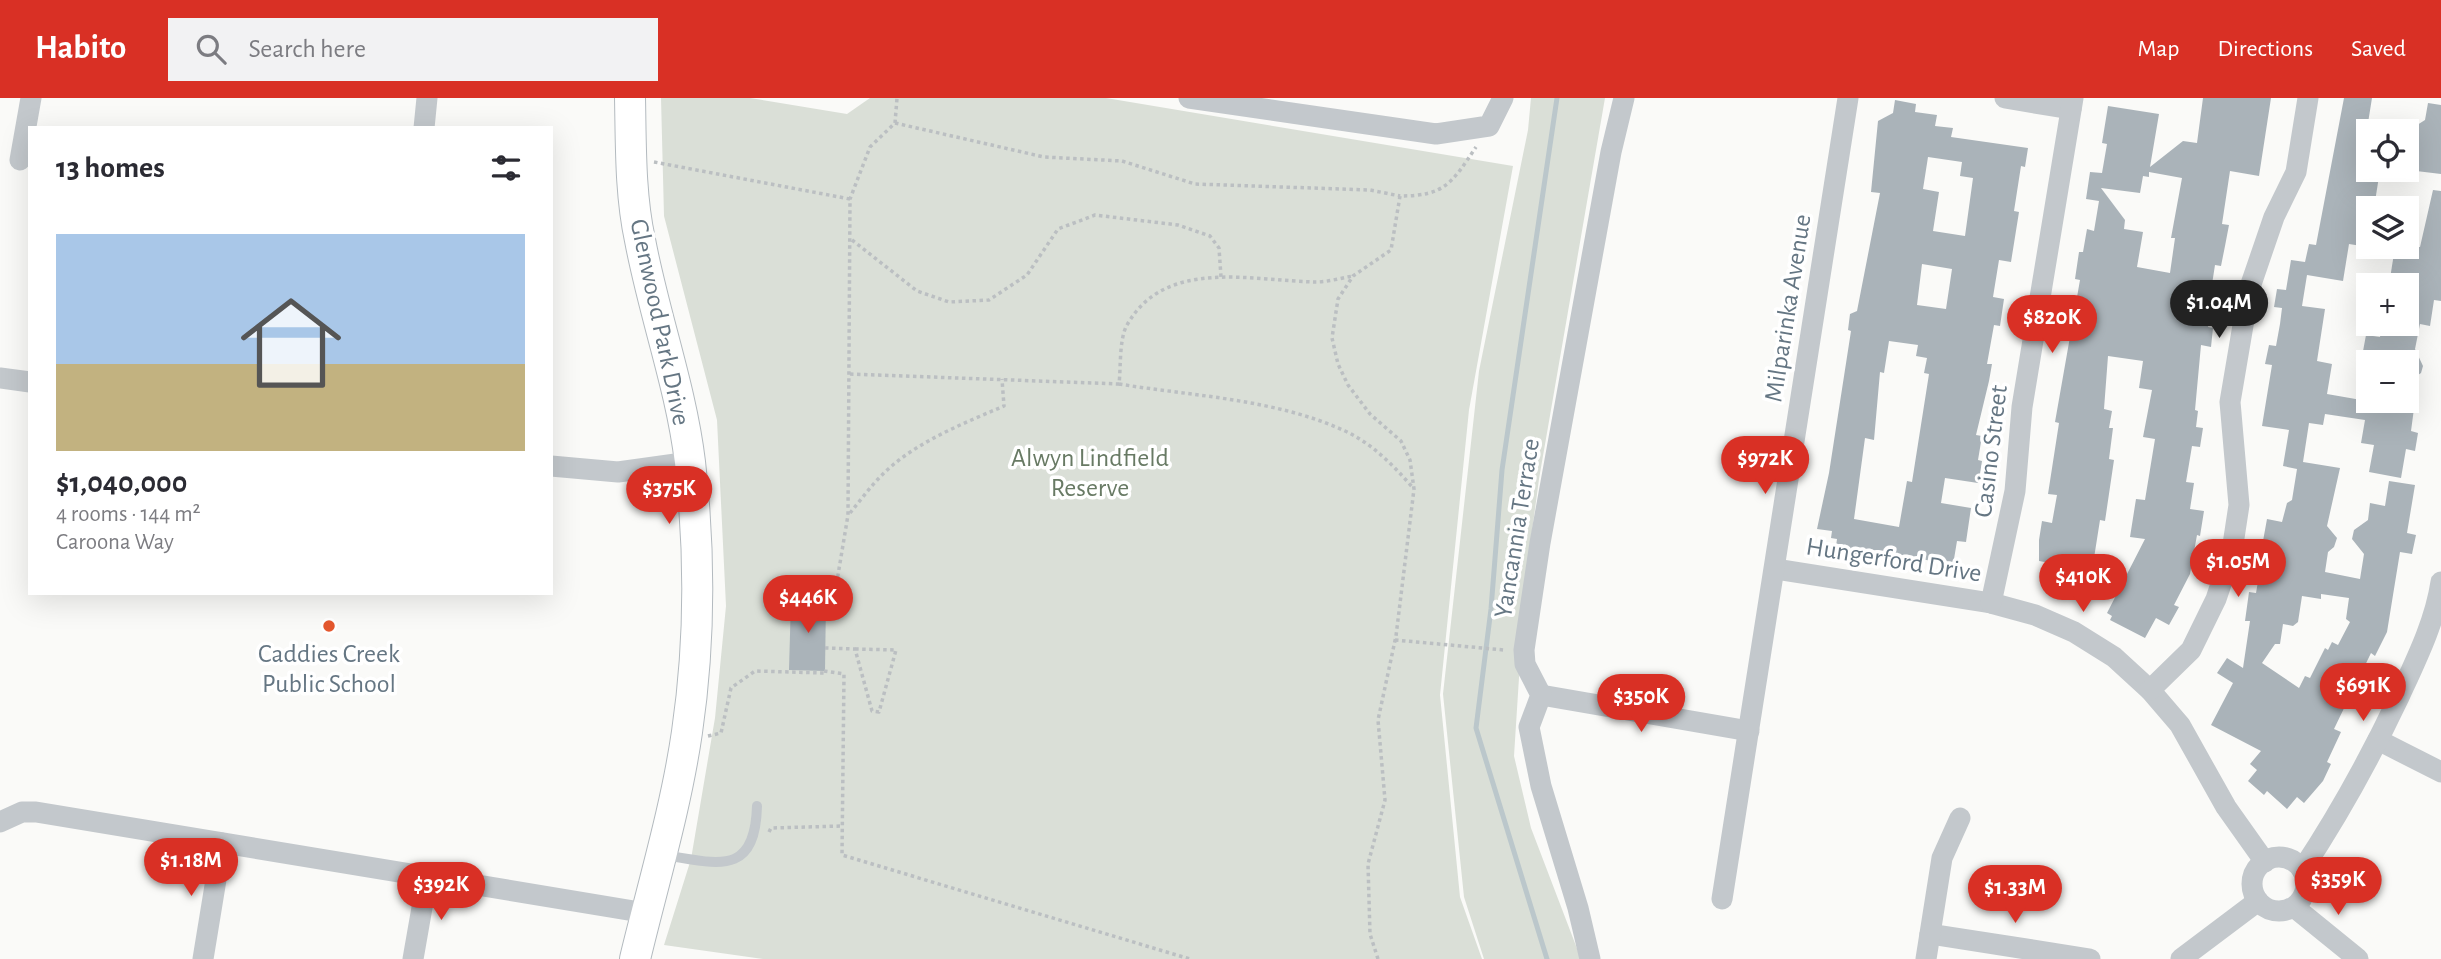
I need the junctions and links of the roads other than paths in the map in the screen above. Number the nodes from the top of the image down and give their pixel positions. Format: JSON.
{"nodes":[{"id":1,"x":31,"y":98,"type":"edge"},
{"id":2,"x":427,"y":98,"type":"edge"},
{"id":3,"x":630,"y":98,"type":"edge"},
{"id":4,"x":1189,"y":98,"type":"edge"},
{"id":5,"x":1503,"y":98,"type":"edge"},
{"id":6,"x":1624,"y":98,"type":"edge"},
{"id":7,"x":1848,"y":98,"type":"edge"},
{"id":8,"x":2005,"y":98,"type":"edge"},
{"id":9,"x":2308,"y":98,"type":"edge"},
{"id":10,"x":2072,"y":104,"type":"edge"},
{"id":11,"x":424,"y":126,"type":"edge"},
{"id":12,"x":16,"y":160,"type":"edge"},
{"id":13,"x":0,"y":379,"type":"edge"},
{"id":14,"x":28,"y":382,"type":"edge"},
{"id":15,"x":690,"y":463,"type":"junction"},
{"id":16,"x":553,"y":466,"type":"edge"},
{"id":17,"x":1775,"y":569,"type":"junction"},
{"id":18,"x":2440,"y":592,"type":"edge"},
{"id":19,"x":1991,"y":603,"type":"junction"},
{"id":20,"x":2150,"y":690,"type":"junction"},
{"id":21,"x":1541,"y":695,"type":"junction"},
{"id":22,"x":1749,"y":731,"type":"junction"},
{"id":23,"x":2378,"y":740,"type":"junction"},
{"id":24,"x":2441,"y":772,"type":"edge"},
{"id":25,"x":757,"y":806,"type":"dead end"},
{"id":26,"x":1960,"y":818,"type":"dead end"},
{"id":27,"x":0,"y":822,"type":"edge"},
{"id":28,"x":222,"y":843,"type":"junction"},
{"id":29,"x":660,"y":854,"type":"junction"},
{"id":30,"x":2265,"y":862,"type":"junction"},
{"id":31,"x":2302,"y":870,"type":"junction"},
{"id":32,"x":427,"y":878,"type":"junction"},
{"id":33,"x":1722,"y":899,"type":"dead end"},
{"id":34,"x":2258,"y":901,"type":"junction"},
{"id":35,"x":2294,"y":907,"type":"junction"},
{"id":36,"x":646,"y":913,"type":"junction"},
{"id":37,"x":1930,"y":934,"type":"junction"},
{"id":38,"x":202,"y":959,"type":"edge"},
{"id":39,"x":413,"y":959,"type":"edge"},
{"id":40,"x":635,"y":959,"type":"edge"},
{"id":41,"x":1590,"y":959,"type":"edge"},
{"id":42,"x":1926,"y":959,"type":"edge"},
{"id":43,"x":2090,"y":959,"type":"edge"},
{"id":44,"x":2181,"y":959,"type":"edge"},
{"id":45,"x":2358,"y":959,"type":"edge"}],
"edges":[{"from":1,"to":12,"type":"street"},
{"from":2,"to":11,"type":"street"},
{"from":3,"to":15,"type":"street","name":"Glenwood Park Drive"},
{"from":4,"to":5,"type":"street"},
{"from":6,"to":21,"type":"street","name":"Yancannia Terrace"},
{"from":7,"to":17,"type":"street","name":"Milparinka Avenue"},
{"from":8,"to":10,"type":"street"},
{"from":9,"to":20,"type":"street"},
{"from":10,"to":19,"type":"street","name":"Casino Street"},
{"from":13,"to":14,"type":"street"},
{"from":15,"to":16,"type":"street"},
{"from":15,"to":29,"type":"street","name":"Glenwood Park Drive"},
{"from":17,"to":19,"type":"street","name":"Hungerford Drive"},
{"from":17,"to":22,"type":"street","name":"Milparinka Avenue"},
{"from":18,"to":23,"type":"street"},
{"from":19,"to":20,"type":"street","name":"Hungerford Drive"},
{"from":20,"to":30,"type":"street","name":"Hungerford Drive"},
{"from":21,"to":22,"type":"street"},
{"from":21,"to":41,"type":"street"},
{"from":22,"to":33,"type":"street","name":"Milparinka Avenue"},
{"from":23,"to":24,"type":"street"},
{"from":23,"to":31,"type":"street"},
{"from":25,"to":29,"type":"lane"},
{"from":26,"to":37,"type":"street"},
{"from":27,"to":28,"type":"street"},
{"from":28,"to":32,"type":"street"},
{"from":28,"to":38,"type":"street"},
{"from":29,"to":36,"type":"street","name":"Glenwood Park Drive"},
{"from":30,"to":31,"type":"street"},
{"from":30,"to":34,"type":"street"},
{"from":31,"to":35,"type":"street"},
{"from":32,"to":36,"type":"street"},
{"from":32,"to":39,"type":"street"},
{"from":34,"to":35,"type":"street"},
{"from":34,"to":44,"type":"street"},
{"from":35,"to":45,"type":"street"},
{"from":36,"to":40,"type":"street","name":"Glenwood Park Drive"},
{"from":37,"to":42,"type":"street"},
{"from":37,"to":43,"type":"street"}]}
